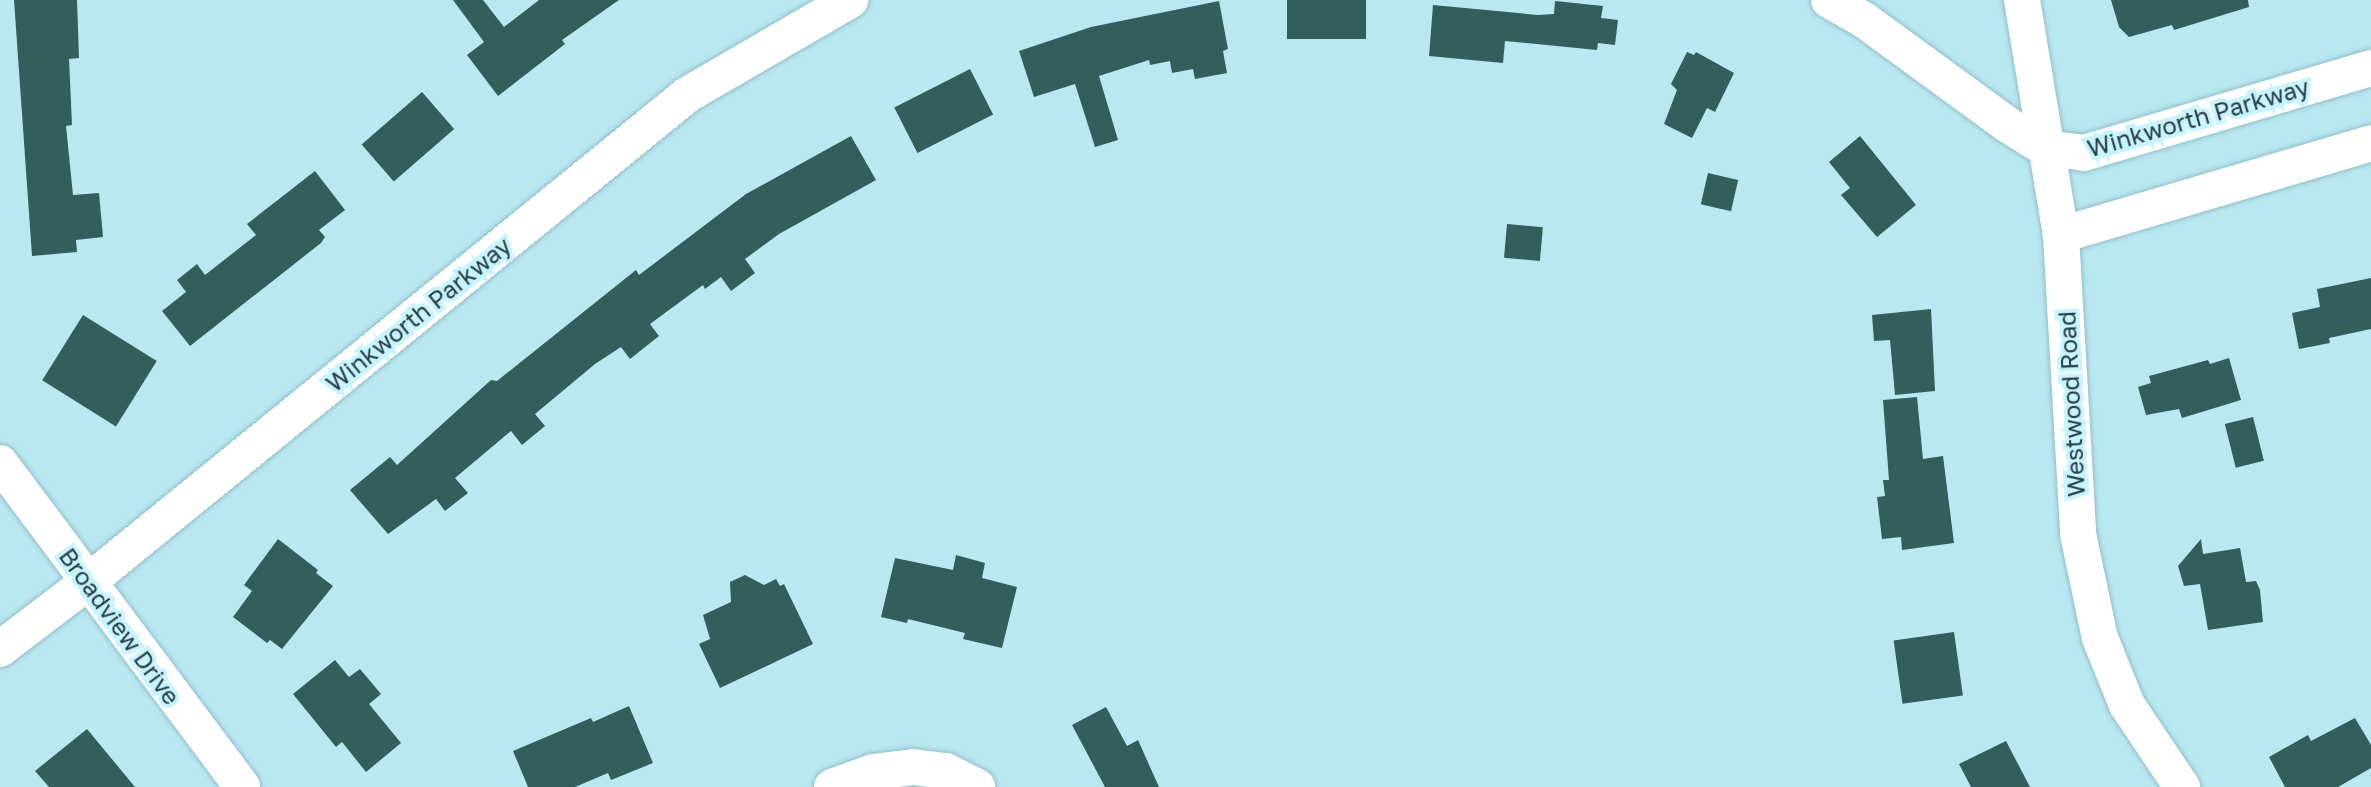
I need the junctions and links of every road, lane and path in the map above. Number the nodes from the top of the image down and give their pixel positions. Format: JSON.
{"nodes":[{"id":1,"x":850,"y":0,"type":"edge"},
{"id":2,"x":1829,"y":0,"type":"edge"},
{"id":3,"x":2022,"y":0,"type":"edge"},
{"id":4,"x":2371,"y":68,"type":"edge"},
{"id":5,"x":2371,"y":143,"type":"edge"},
{"id":6,"x":2045,"y":148,"type":"junction"},
{"id":7,"x":2061,"y":235,"type":"junction"},
{"id":8,"x":0,"y":463,"type":"edge"},
{"id":9,"x":88,"y":582,"type":"junction"},
{"id":10,"x":0,"y":649,"type":"edge"},
{"id":11,"x":242,"y":787,"type":"edge"},
{"id":12,"x":832,"y":787,"type":"edge"},
{"id":13,"x":977,"y":787,"type":"edge"},
{"id":14,"x":2182,"y":787,"type":"edge"}],
"edges":[{"from":1,"to":9,"type":"street","name":"Winkworth Parkway"},
{"from":2,"to":6,"type":"street","name":"Winkworth Parkway"},
{"from":3,"to":6,"type":"street","name":"Westwood Road"},
{"from":4,"to":6,"type":"street","name":"Winkworth Parkway"},
{"from":5,"to":7,"type":"street"},
{"from":6,"to":7,"type":"street","name":"Westwood Road"},
{"from":7,"to":14,"type":"street","name":"Westwood Road"},
{"from":8,"to":9,"type":"street","name":"Broadview Drive"},
{"from":9,"to":10,"type":"street","name":"Winkworth Parkway"},
{"from":9,"to":11,"type":"street","name":"Broadview Drive"},
{"from":12,"to":13,"type":"street"}]}
